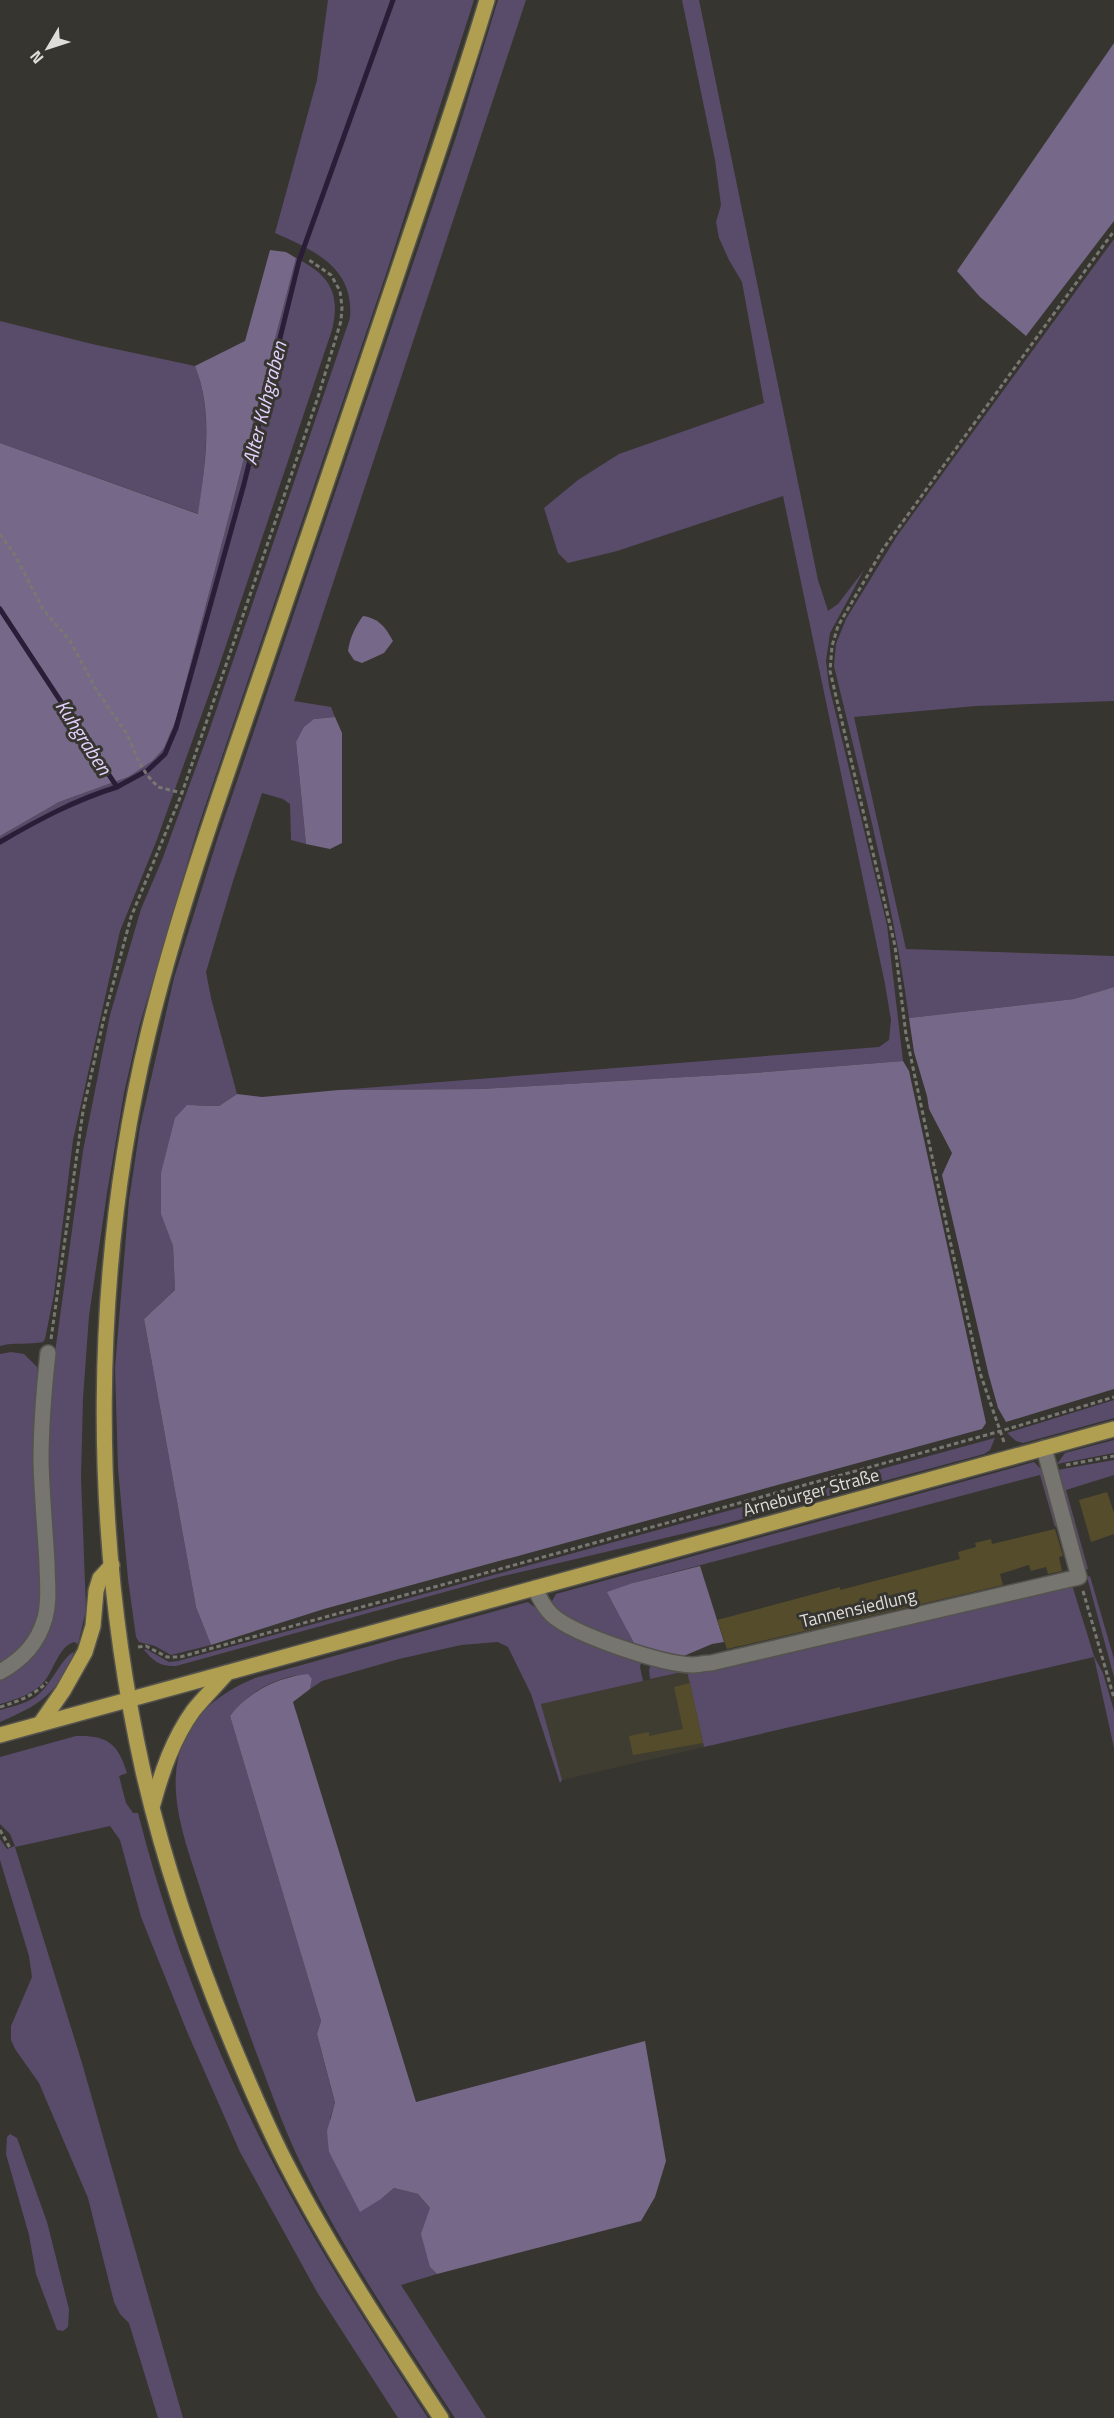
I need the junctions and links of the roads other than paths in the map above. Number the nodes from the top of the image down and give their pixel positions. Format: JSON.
{"nodes":[{"id":1,"x":487,"y":0,"type":"edge"},
{"id":2,"x":48,"y":1353,"type":"road end"},
{"id":3,"x":1114,"y":1429,"type":"edge"},
{"id":4,"x":1044,"y":1448,"type":"junction"},
{"id":5,"x":112,"y":1565,"type":"junction"},
{"id":6,"x":535,"y":1588,"type":"junction"},
{"id":7,"x":0,"y":1672,"type":"edge"},
{"id":8,"x":227,"y":1673,"type":"junction"},
{"id":9,"x":130,"y":1700,"type":"junction"},
{"id":10,"x":40,"y":1724,"type":"junction"},
{"id":11,"x":0,"y":1735,"type":"edge"},
{"id":12,"x":152,"y":1807,"type":"junction"},
{"id":13,"x":441,"y":2418,"type":"edge"}],
"edges":[{"from":1,"to":5,"type":"main road"},
{"from":2,"to":7,"type":"street"},
{"from":3,"to":4,"type":"main road","name":"Arneburger Straße"},
{"from":4,"to":6,"type":"main road","name":"Arneburger Straße"},
{"from":4,"to":6,"type":"street","name":"Tannensiedlung"},
{"from":5,"to":9,"type":"main road"},
{"from":5,"to":10,"type":"main road"},
{"from":6,"to":8,"type":"main road","name":"Arneburger Straße"},
{"from":8,"to":9,"type":"main road","name":"Arneburger Straße"},
{"from":8,"to":12,"type":"main road"},
{"from":9,"to":10,"type":"main road","name":"Arneburger Straße"},
{"from":9,"to":12,"type":"main road"},
{"from":10,"to":11,"type":"main road","name":"Arneburger Straße"},
{"from":12,"to":13,"type":"main road"}]}
